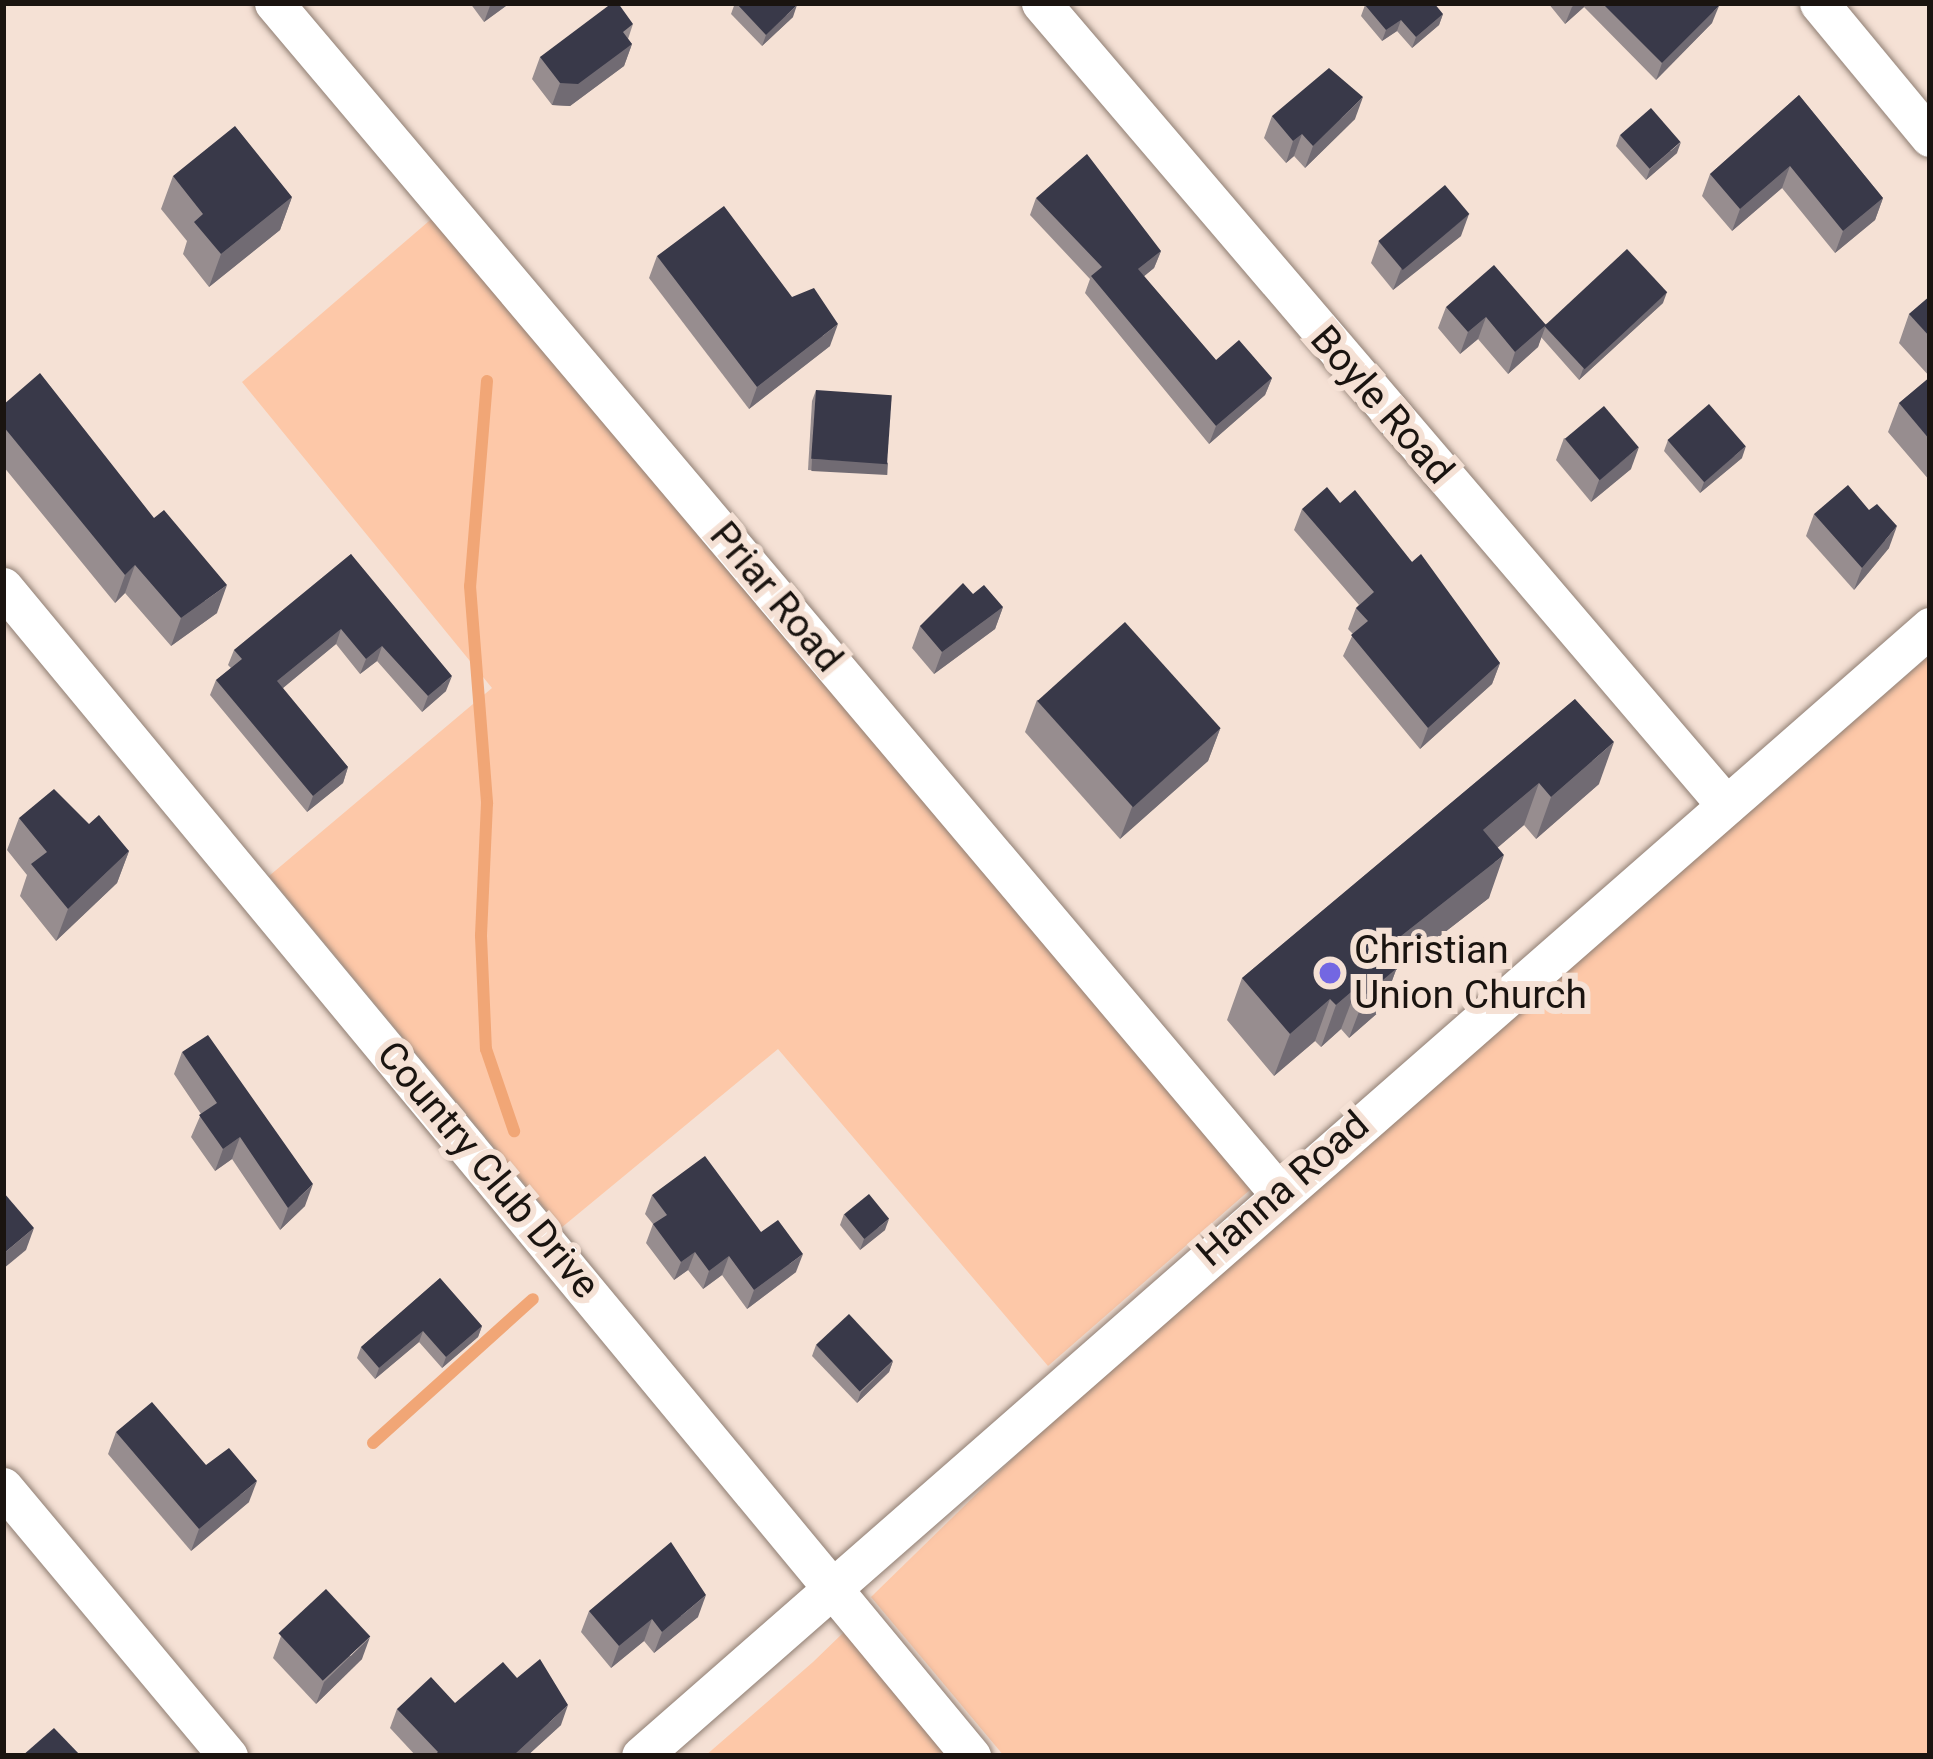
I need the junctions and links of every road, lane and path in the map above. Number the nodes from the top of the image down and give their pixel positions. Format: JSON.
{"nodes":[{"id":1,"x":274,"y":3,"type":"edge"},
{"id":2,"x":1041,"y":3,"type":"edge"},
{"id":3,"x":1836,"y":9,"type":"edge"},
{"id":4,"x":1930,"y":136,"type":"edge"},
{"id":5,"x":3,"y":587,"type":"edge"},
{"id":6,"x":1930,"y":627,"type":"edge"},
{"id":7,"x":1726,"y":805,"type":"junction"},
{"id":8,"x":1278,"y":1192,"type":"junction"},
{"id":9,"x":3,"y":1487,"type":"edge"},
{"id":10,"x":833,"y":1585,"type":"junction"},
{"id":11,"x":228,"y":1756,"type":"edge"},
{"id":12,"x":641,"y":1756,"type":"edge"},
{"id":13,"x":971,"y":1756,"type":"edge"}],
"edges":[{"from":1,"to":8,"type":"street","name":"Priar Road"},
{"from":2,"to":7,"type":"street","name":"Boyle Road"},
{"from":3,"to":4,"type":"street"},
{"from":5,"to":10,"type":"street","name":"Country Club Drive"},
{"from":6,"to":7,"type":"street","name":"Hanna Road"},
{"from":7,"to":8,"type":"street","name":"Hanna Road"},
{"from":8,"to":10,"type":"street","name":"Hanna Road"},
{"from":9,"to":11,"type":"street"},
{"from":10,"to":12,"type":"street","name":"Hanna Road"},
{"from":10,"to":13,"type":"street","name":"Country Club Drive"}]}
